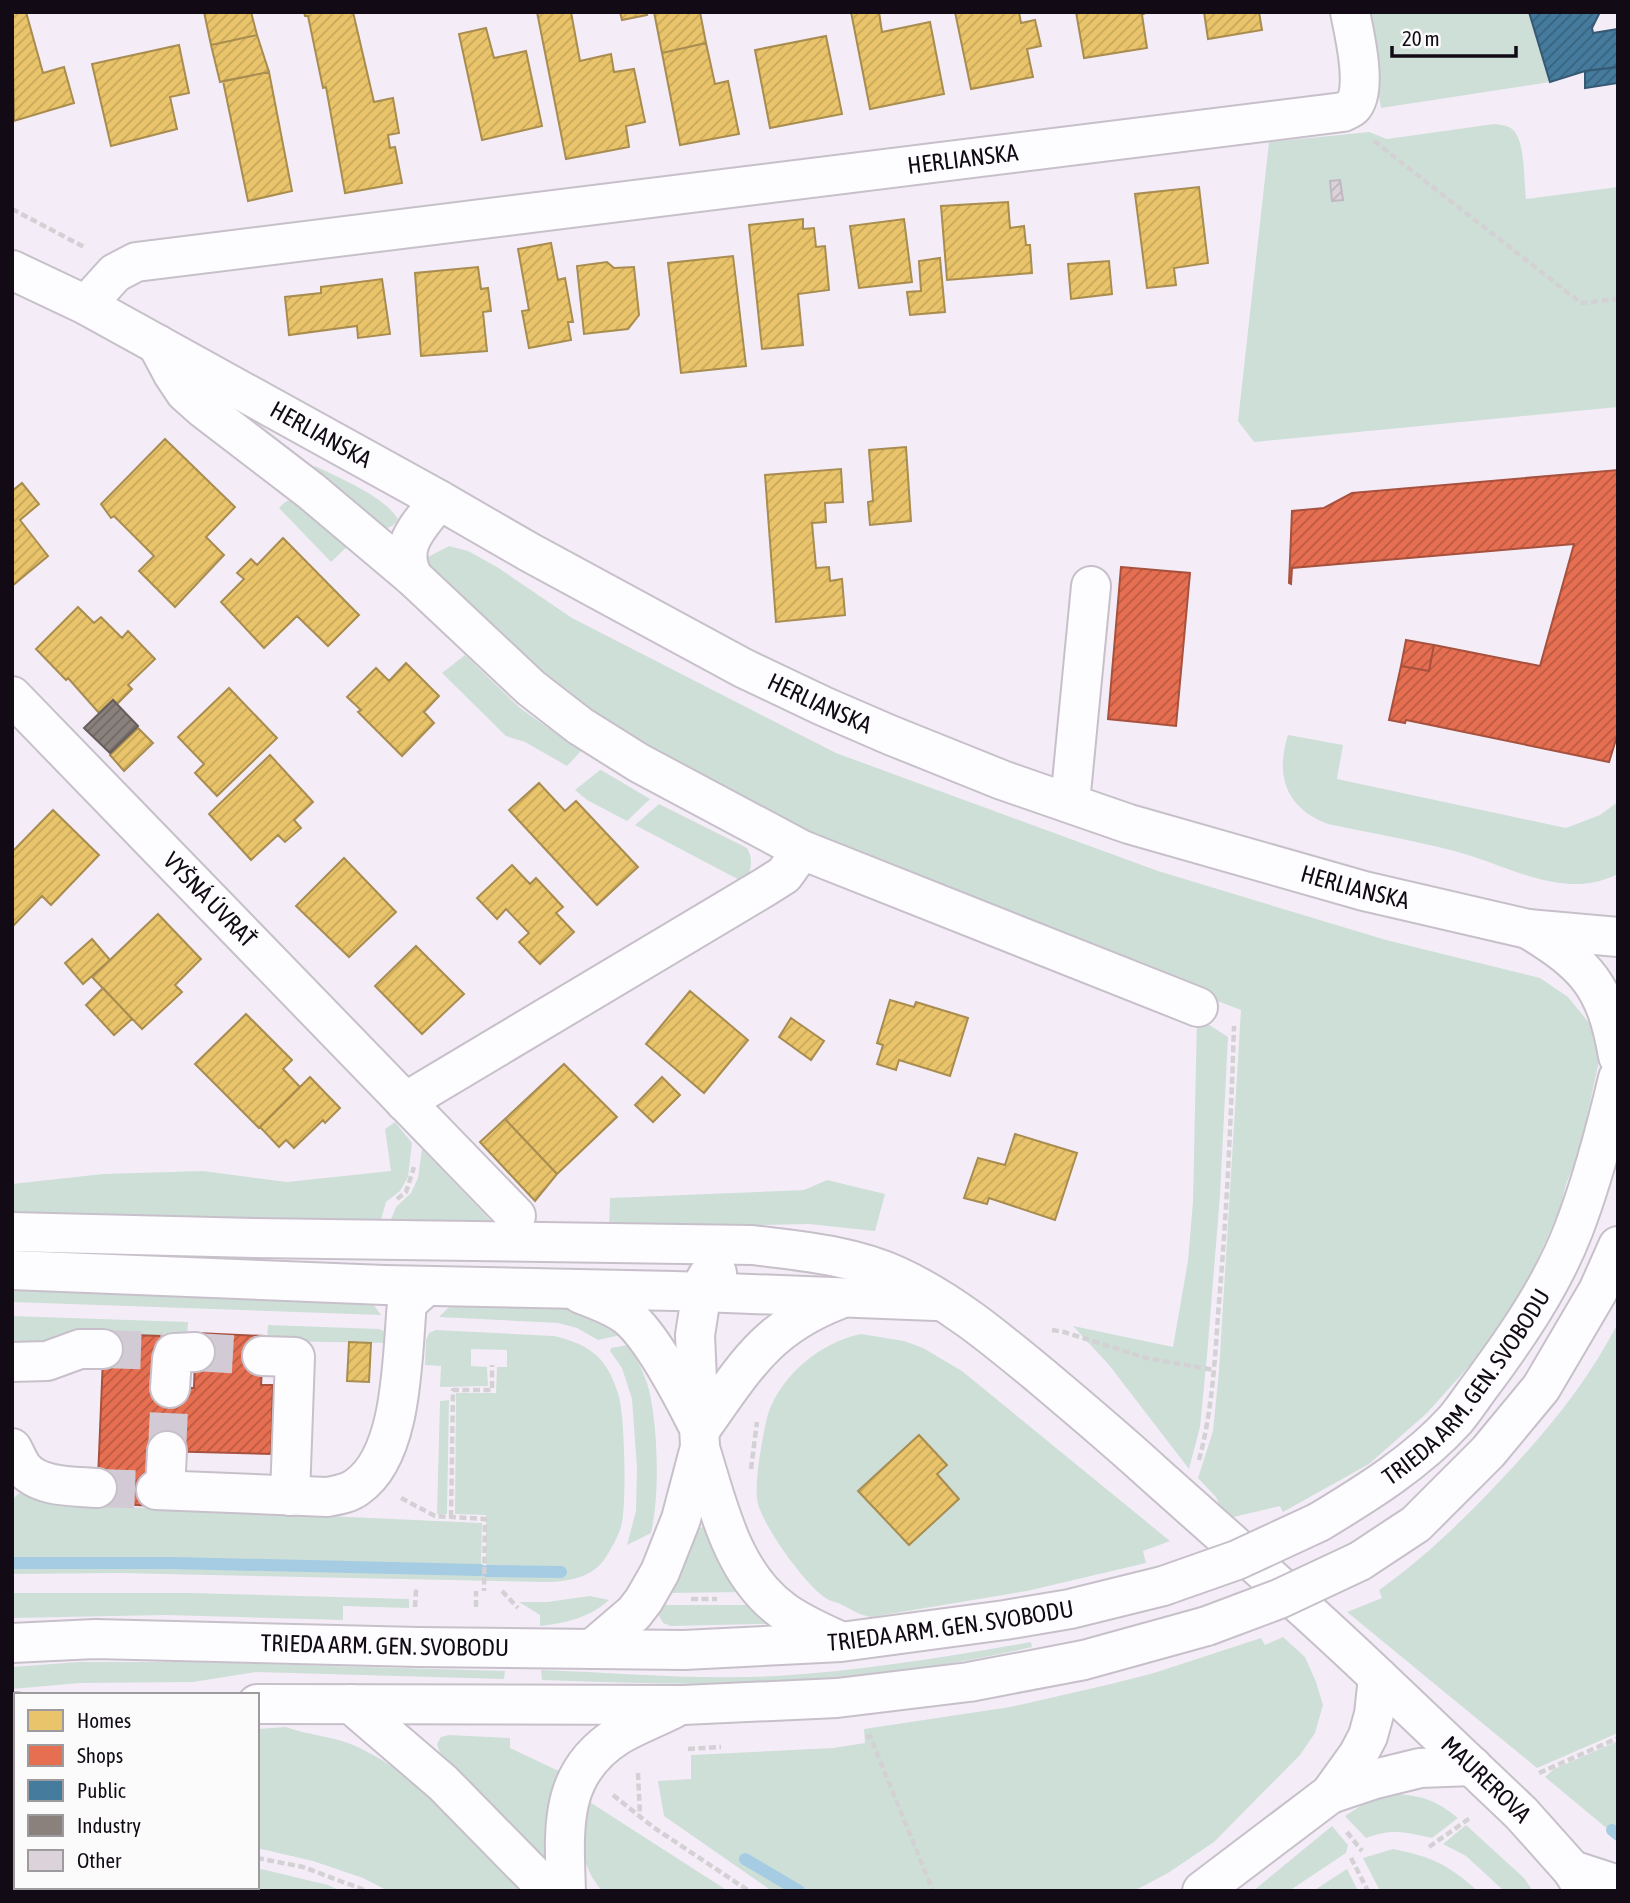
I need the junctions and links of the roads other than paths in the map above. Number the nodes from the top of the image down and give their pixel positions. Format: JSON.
{"nodes":[{"id":1,"x":1350,"y":12,"type":"edge"},
{"id":2,"x":12,"y":270,"type":"edge"},
{"id":3,"x":86,"y":305,"type":"junction"},
{"id":4,"x":157,"y":344,"type":"junction"},
{"id":5,"x":439,"y":500,"type":"junction"},
{"id":6,"x":413,"y":576,"type":"junction"},
{"id":7,"x":1091,"y":586,"type":"dead end"},
{"id":8,"x":12,"y":696,"type":"edge"},
{"id":9,"x":1070,"y":803,"type":"junction"},
{"id":10,"x":802,"y":850,"type":"junction"},
{"id":11,"x":1528,"y":929,"type":"junction"},
{"id":12,"x":1618,"y":937,"type":"edge"},
{"id":13,"x":1198,"y":1007,"type":"road end"},
{"id":14,"x":1618,"y":1056,"type":"edge"},
{"id":15,"x":1618,"y":1078,"type":"edge"},
{"id":16,"x":405,"y":1102,"type":"junction"},
{"id":17,"x":516,"y":1216,"type":"dead end"},
{"id":18,"x":12,"y":1231,"type":"edge"},
{"id":19,"x":192,"y":1236,"type":"junction"},
{"id":20,"x":291,"y":1239,"type":"junction"},
{"id":21,"x":608,"y":1243,"type":"junction"},
{"id":22,"x":1618,"y":1246,"type":"edge"},
{"id":23,"x":12,"y":1249,"type":"edge"},
{"id":24,"x":12,"y":1270,"type":"edge"},
{"id":25,"x":530,"y":1287,"type":"junction"},
{"id":26,"x":689,"y":1291,"type":"junction"},
{"id":27,"x":406,"y":1292,"type":"junction"},
{"id":28,"x":844,"y":1298,"type":"junction"},
{"id":29,"x":944,"y":1301,"type":"junction"},
{"id":30,"x":103,"y":1349,"type":"tunnel mouth"},
{"id":31,"x":262,"y":1356,"type":"tunnel mouth"},
{"id":32,"x":12,"y":1362,"type":"edge"},
{"id":33,"x":700,"y":1439,"type":"junction"},
{"id":34,"x":12,"y":1448,"type":"edge"},
{"id":35,"x":167,"y":1451,"type":"tunnel mouth"},
{"id":36,"x":97,"y":1488,"type":"tunnel mouth"},
{"id":37,"x":290,"y":1496,"type":"junction"},
{"id":38,"x":841,"y":1642,"type":"junction"},
{"id":39,"x":12,"y":1643,"type":"edge"},
{"id":40,"x":592,"y":1648,"type":"junction"},
{"id":41,"x":1378,"y":1677,"type":"junction"},
{"id":42,"x":259,"y":1704,"type":"edge"},
{"id":43,"x":351,"y":1704,"type":"junction"},
{"id":44,"x":683,"y":1705,"type":"junction"},
{"id":45,"x":1472,"y":1766,"type":"junction"},
{"id":46,"x":1330,"y":1794,"type":"junction"},
{"id":47,"x":1578,"y":1880,"type":"edge"},
{"id":48,"x":1618,"y":1885,"type":"edge"},
{"id":49,"x":549,"y":1891,"type":"edge"},
{"id":50,"x":566,"y":1891,"type":"edge"},
{"id":51,"x":1202,"y":1891,"type":"edge"}],
"edges":[{"from":1,"to":3,"type":"street","name":"HERLIANSKA"},
{"from":2,"to":3,"type":"street","name":"HERLIANSKA"},
{"from":3,"to":4,"type":"street","name":"HERLIANSKA"},
{"from":4,"to":5,"type":"street","name":"HERLIANSKA"},
{"from":4,"to":6,"type":"street"},
{"from":5,"to":6,"type":"street"},
{"from":5,"to":9,"type":"street","name":"HERLIANSKA"},
{"from":6,"to":10,"type":"street"},
{"from":7,"to":9,"type":"street"},
{"from":8,"to":16,"type":"street","name":"VYŠNÁ ÚVRAŤ"},
{"from":9,"to":11,"type":"street","name":"HERLIANSKA"},
{"from":10,"to":13,"type":"street"},
{"from":10,"to":16,"type":"street"},
{"from":11,"to":12,"type":"street","name":"HERLIANSKA"},
{"from":11,"to":14,"type":"street"},
{"from":15,"to":38,"type":"street","name":"TRIEDA ARM. GEN. SVOBODU","bridge":true},
{"from":16,"to":17,"type":"street","name":"VYŠNÁ ÚVRAŤ"},
{"from":18,"to":19,"type":"street"},
{"from":19,"to":20,"type":"street"},
{"from":19,"to":23,"type":"street"},
{"from":20,"to":21,"type":"street"},
{"from":20,"to":27,"type":"street"},
{"from":21,"to":26,"type":"street"},
{"from":21,"to":29,"type":"street"},
{"from":22,"to":44,"type":"street","name":"TRIEDA ARM. GEN. SVOBODU","bridge":true},
{"from":24,"to":27,"type":"street"},
{"from":25,"to":26,"type":"street"},
{"from":25,"to":27,"type":"street"},
{"from":25,"to":33,"type":"street"},
{"from":26,"to":28,"type":"street"},
{"from":26,"to":29,"type":"street"},
{"from":26,"to":33,"type":"street"},
{"from":27,"to":37,"type":"street"},
{"from":28,"to":29,"type":"street"},
{"from":28,"to":33,"type":"street"},
{"from":29,"to":41,"type":"street","name":"MAUREROVA"},
{"from":30,"to":32,"type":"street"},
{"from":31,"to":37,"type":"street"},
{"from":33,"to":38,"type":"street"},
{"from":33,"to":40,"type":"street"},
{"from":34,"to":36,"type":"street"},
{"from":35,"to":37,"type":"street"},
{"from":38,"to":40,"type":"street","name":"TRIEDA ARM. GEN. SVOBODU"},
{"from":39,"to":40,"type":"street","name":"TRIEDA ARM. GEN. SVOBODU"},
{"from":41,"to":45,"type":"street","name":"MAUREROVA"},
{"from":41,"to":46,"type":"street"},
{"from":42,"to":43,"type":"street","name":"TRIEDA ARM. GEN. SVOBODU"},
{"from":43,"to":44,"type":"street","name":"TRIEDA ARM. GEN. SVOBODU"},
{"from":43,"to":49,"type":"street"},
{"from":44,"to":50,"type":"street"},
{"from":45,"to":46,"type":"street"},
{"from":45,"to":47,"type":"street","name":"MAUREROVA"},
{"from":46,"to":51,"type":"street"},
{"from":47,"to":48,"type":"street"}]}
